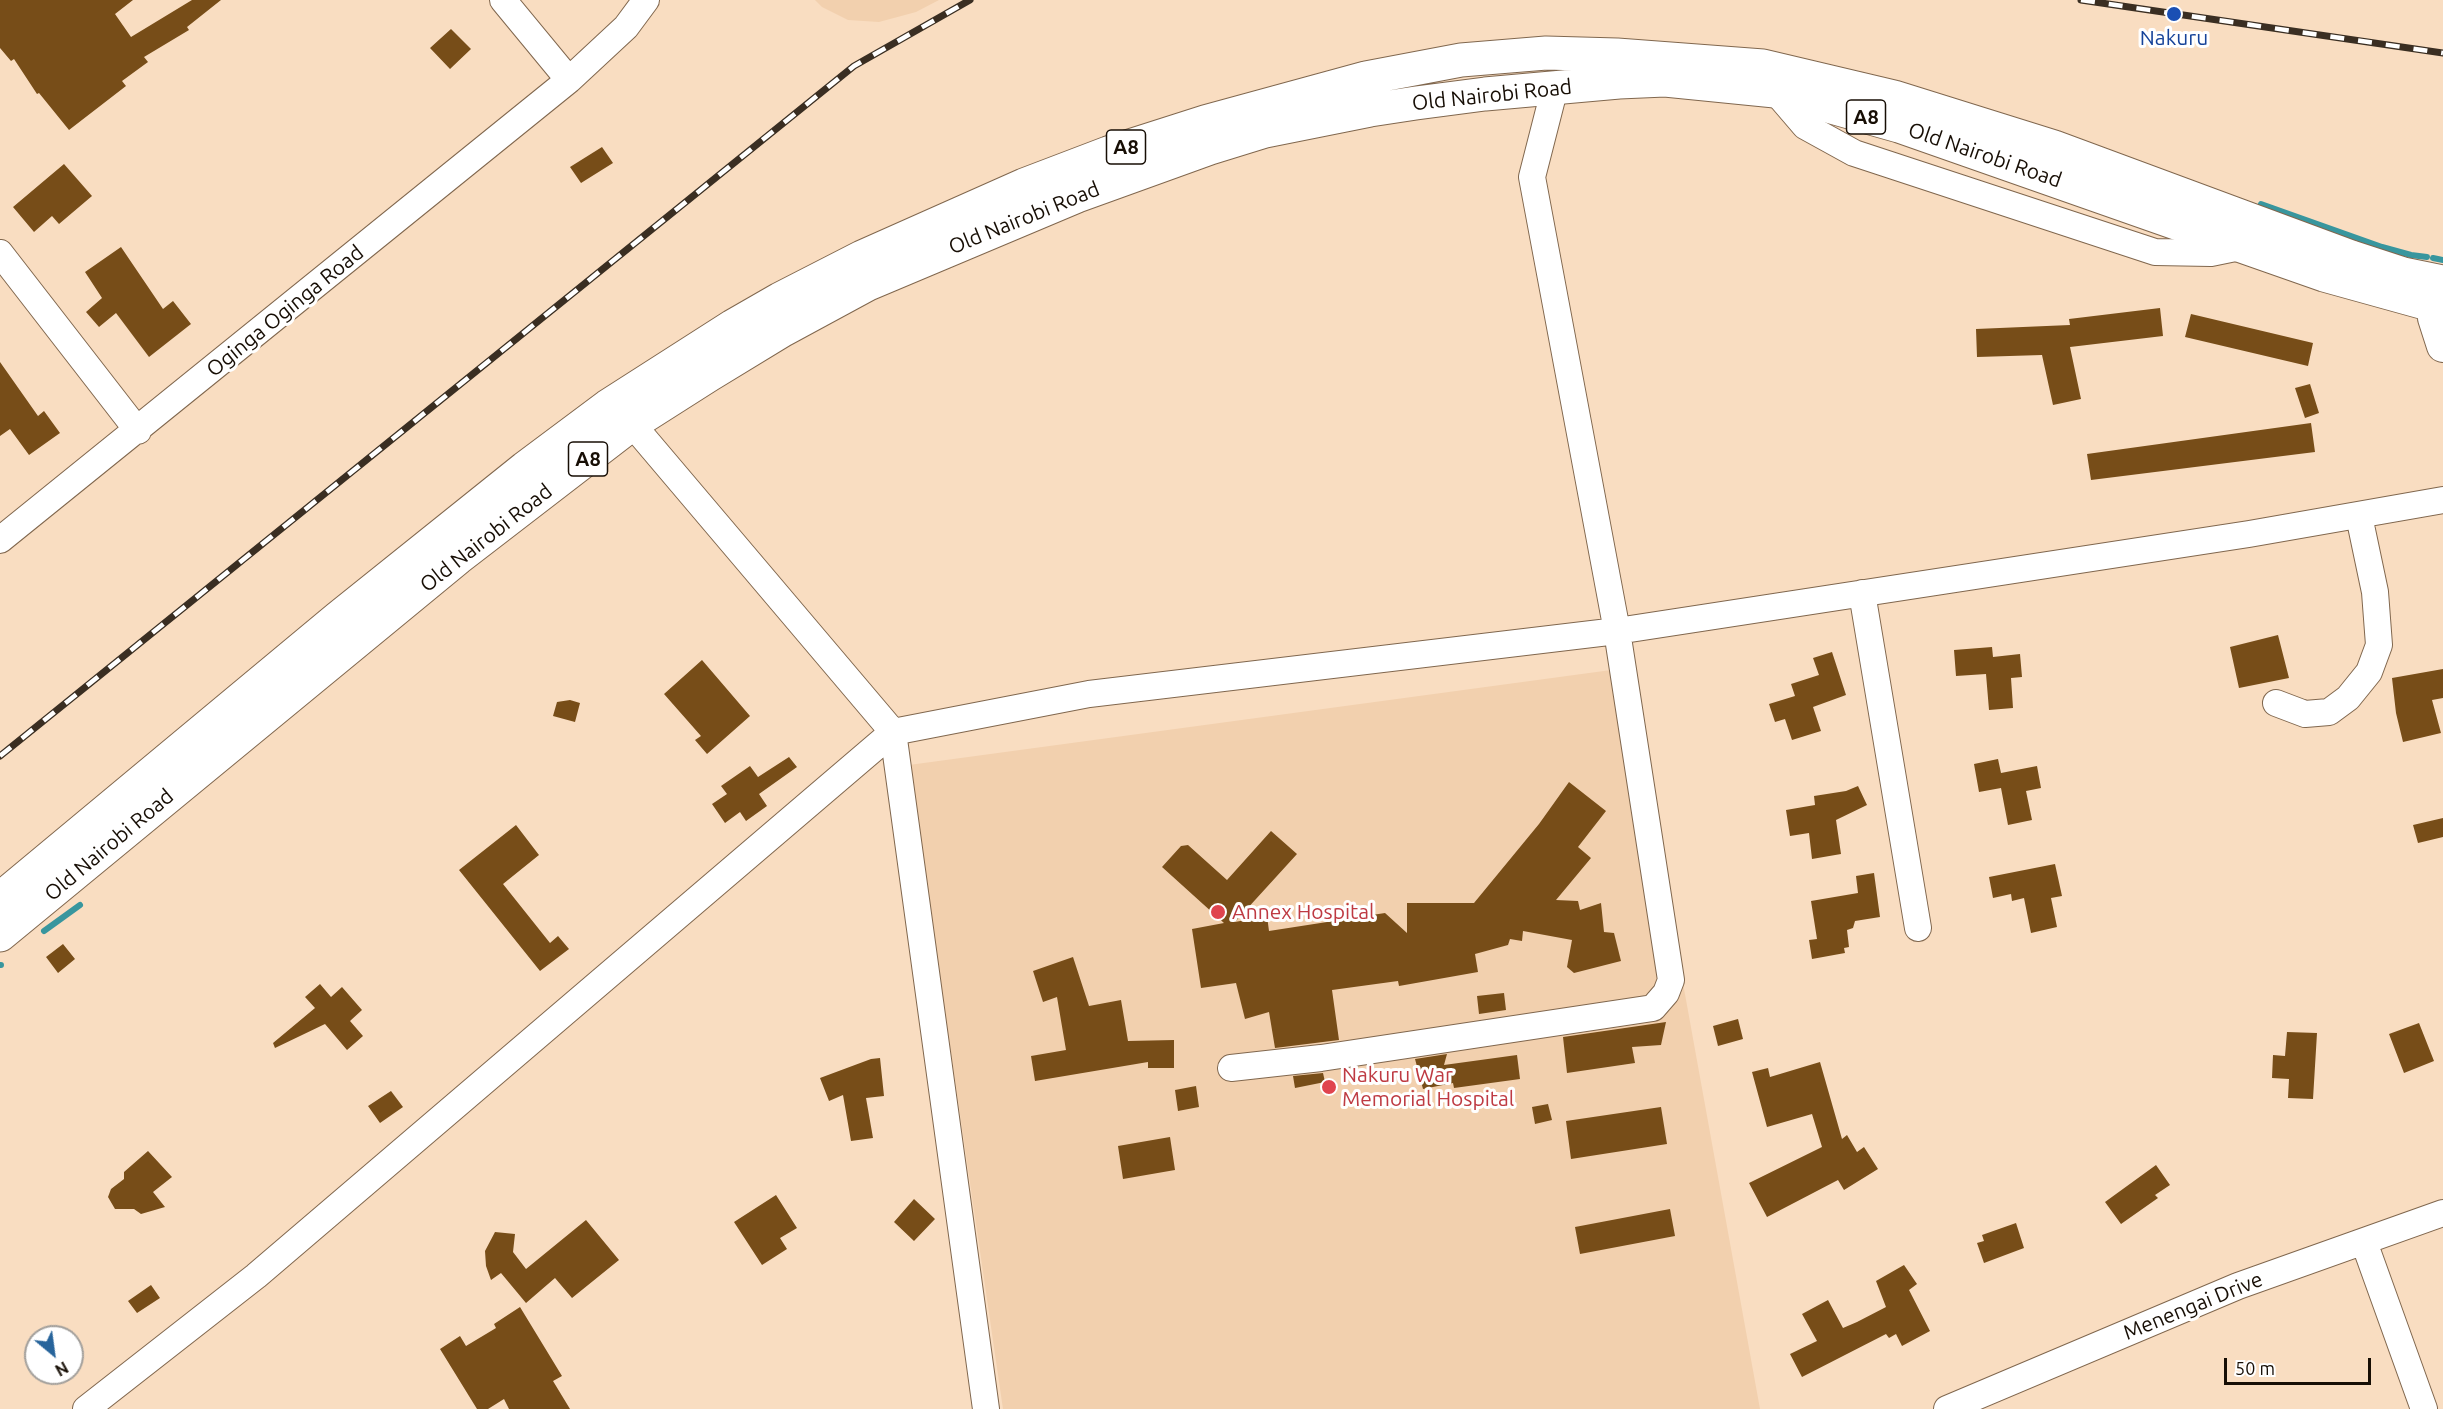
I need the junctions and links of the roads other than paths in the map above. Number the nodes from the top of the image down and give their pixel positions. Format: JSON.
{"nodes":[{"id":1,"x":503,"y":0,"type":"edge"},
{"id":2,"x":646,"y":0,"type":"edge"},
{"id":3,"x":569,"y":80,"type":"junction"},
{"id":4,"x":1554,"y":87,"type":"junction"},
{"id":5,"x":0,"y":253,"type":"edge"},
{"id":6,"x":2441,"y":299,"type":"edge"},
{"id":7,"x":2443,"y":346,"type":"edge"},
{"id":8,"x":633,"y":424,"type":"junction"},
{"id":9,"x":138,"y":430,"type":"junction"},
{"id":10,"x":2443,"y":500,"type":"edge"},
{"id":11,"x":2359,"y":516,"type":"junction"},
{"id":12,"x":0,"y":540,"type":"edge"},
{"id":13,"x":1862,"y":593,"type":"junction"},
{"id":14,"x":1617,"y":631,"type":"junction"},
{"id":15,"x":2276,"y":703,"type":"dead end"},
{"id":16,"x":893,"y":732,"type":"junction"},
{"id":17,"x":0,"y":899,"type":"edge"},
{"id":18,"x":1918,"y":928,"type":"dead end"},
{"id":19,"x":0,"y":935,"type":"edge"},
{"id":20,"x":1230,"y":1068,"type":"dead end"},
{"id":21,"x":2443,"y":1213,"type":"edge"},
{"id":22,"x":2364,"y":1242,"type":"junction"},
{"id":23,"x":86,"y":1409,"type":"edge"},
{"id":24,"x":986,"y":1409,"type":"edge"},
{"id":25,"x":1947,"y":1409,"type":"edge"},
{"id":26,"x":2424,"y":1409,"type":"edge"}],
"edges":[{"from":1,"to":3,"type":"street"},
{"from":2,"to":3,"type":"street","name":"Oginga Oginga Road"},
{"from":3,"to":9,"type":"street","name":"Oginga Oginga Road"},
{"from":4,"to":6,"type":"highway","name":"Old Nairobi Road","number":"A8"},
{"from":4,"to":8,"type":"highway","name":"Old Nairobi Road","number":"A8"},
{"from":4,"to":14,"type":"street"},
{"from":5,"to":9,"type":"street"},
{"from":6,"to":7,"type":"main road"},
{"from":6,"to":17,"type":"highway","name":"Old Nairobi Road","number":"A8"},
{"from":8,"to":16,"type":"street"},
{"from":8,"to":19,"type":"highway","name":"Old Nairobi Road","number":"A8"},
{"from":9,"to":12,"type":"street","name":"Oginga Oginga Road"},
{"from":10,"to":11,"type":"street"},
{"from":11,"to":13,"type":"street"},
{"from":11,"to":15,"type":"street"},
{"from":13,"to":14,"type":"street"},
{"from":13,"to":18,"type":"street"},
{"from":14,"to":16,"type":"street"},
{"from":14,"to":20,"type":"street"},
{"from":16,"to":23,"type":"street"},
{"from":16,"to":24,"type":"street"},
{"from":21,"to":22,"type":"street","name":"Menengai Drive"},
{"from":22,"to":25,"type":"street","name":"Menengai Drive"},
{"from":22,"to":26,"type":"street"}]}
